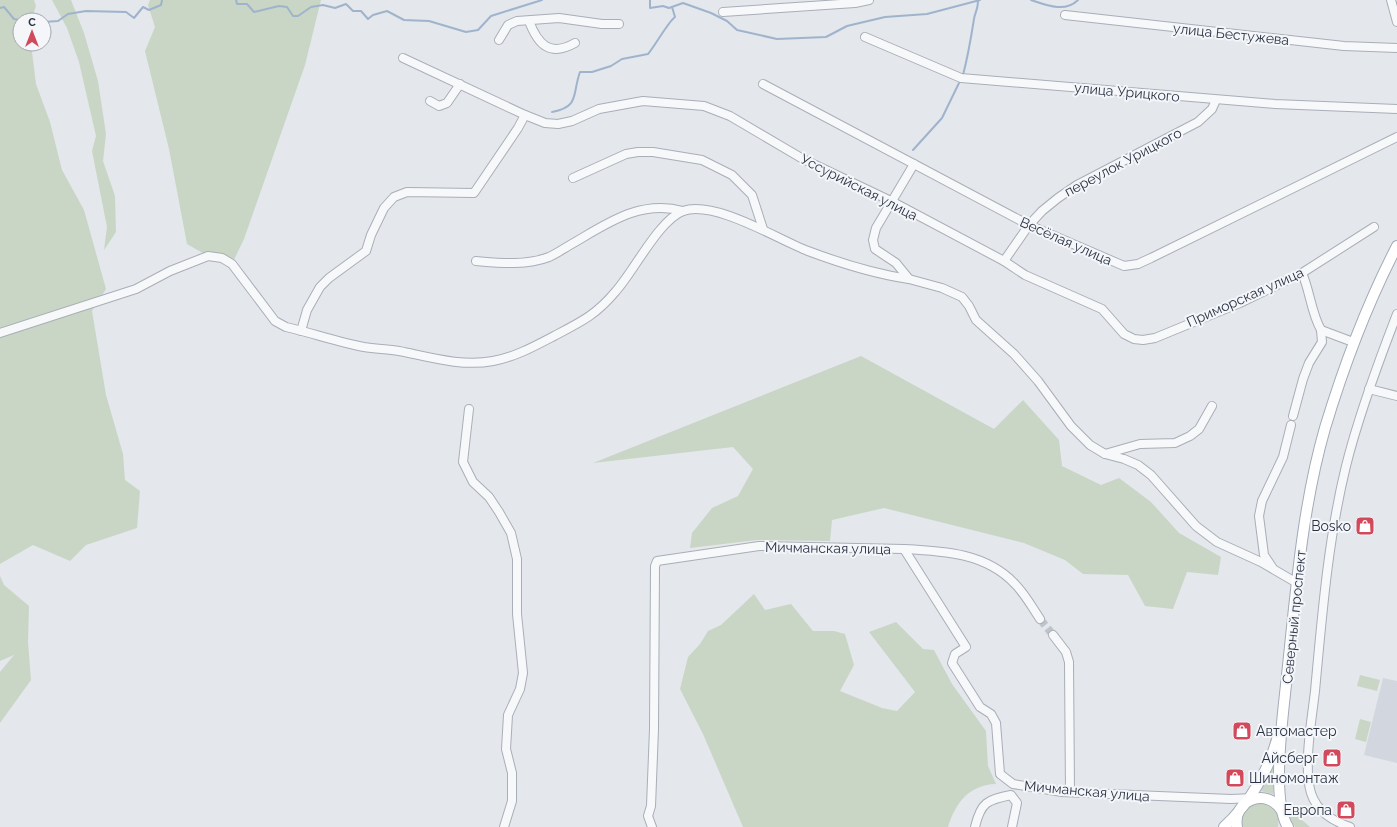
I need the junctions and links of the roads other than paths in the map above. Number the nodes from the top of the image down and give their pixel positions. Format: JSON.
{"nodes":[{"id":1,"x":869,"y":0,"type":"edge"},
{"id":2,"x":1391,"y":0,"type":"edge"},
{"id":3,"x":723,"y":12,"type":"dead end"},
{"id":4,"x":1065,"y":15,"type":"dead end"},
{"id":5,"x":529,"y":21,"type":"junction"},
{"id":6,"x":1397,"y":22,"type":"edge"},
{"id":7,"x":619,"y":24,"type":"dead end"},
{"id":8,"x":865,"y":37,"type":"dead end"},
{"id":9,"x":499,"y":40,"type":"dead end"},
{"id":10,"x":575,"y":43,"type":"dead end"},
{"id":11,"x":1397,"y":48,"type":"edge"},
{"id":12,"x":403,"y":58,"type":"dead end"},
{"id":13,"x":460,"y":84,"type":"junction"},
{"id":14,"x":763,"y":84,"type":"dead end"},
{"id":15,"x":1216,"y":100,"type":"junction"},
{"id":16,"x":430,"y":101,"type":"dead end"},
{"id":17,"x":1397,"y":109,"type":"edge"},
{"id":18,"x":525,"y":115,"type":"junction"},
{"id":19,"x":1397,"y":137,"type":"edge"},
{"id":20,"x":914,"y":164,"type":"junction"},
{"id":21,"x":573,"y":178,"type":"dead end"},
{"id":22,"x":891,"y":201,"type":"junction"},
{"id":23,"x":683,"y":211,"type":"junction"},
{"id":24,"x":1029,"y":225,"type":"junction"},
{"id":25,"x":1374,"y":227,"type":"dead end"},
{"id":26,"x":763,"y":230,"type":"junction"},
{"id":27,"x":1397,"y":246,"type":"edge"},
{"id":28,"x":476,"y":261,"type":"dead end"},
{"id":29,"x":1004,"y":261,"type":"junction"},
{"id":30,"x":1302,"y":273,"type":"junction"},
{"id":31,"x":909,"y":279,"type":"junction"},
{"id":32,"x":1397,"y":314,"type":"edge"},
{"id":33,"x":1321,"y":330,"type":"junction"},
{"id":34,"x":301,"y":331,"type":"junction"},
{"id":35,"x":0,"y":333,"type":"edge"},
{"id":36,"x":1393,"y":336,"type":"edge"},
{"id":37,"x":1155,"y":338,"type":"joint"},
{"id":38,"x":1353,"y":342,"type":"junction"},
{"id":39,"x":1370,"y":389,"type":"junction"},
{"id":40,"x":1397,"y":396,"type":"edge"},
{"id":41,"x":1212,"y":406,"type":"dead end"},
{"id":42,"x":469,"y":409,"type":"dead end"},
{"id":43,"x":1293,"y":416,"type":"dead end"},
{"id":44,"x":1291,"y":425,"type":"dead end"},
{"id":45,"x":1105,"y":454,"type":"junction"},
{"id":46,"x":904,"y":549,"type":"junction"},
{"id":47,"x":1273,"y":569,"type":"junction"},
{"id":48,"x":1297,"y":583,"type":"junction"},
{"id":49,"x":1040,"y":618,"type":"tunnel mouth"},
{"id":50,"x":1053,"y":635,"type":"tunnel mouth"},
{"id":51,"x":1283,"y":717,"type":"junction"},
{"id":52,"x":1070,"y":792,"type":"junction"},
{"id":53,"x":1253,"y":798,"type":"junction"},
{"id":54,"x":1241,"y":807,"type":"junction"},
{"id":55,"x":1283,"y":822,"type":"edge"},
{"id":56,"x":504,"y":827,"type":"edge"},
{"id":57,"x":652,"y":827,"type":"edge"},
{"id":58,"x":975,"y":827,"type":"edge"},
{"id":59,"x":1012,"y":827,"type":"edge"},
{"id":60,"x":1224,"y":827,"type":"edge"},
{"id":61,"x":1237,"y":827,"type":"edge"},
{"id":62,"x":1288,"y":827,"type":"edge"},
{"id":63,"x":1350,"y":827,"type":"edge"}],
"edges":[{"from":1,"to":3,"type":"street"},
{"from":2,"to":6,"type":"street"},
{"from":4,"to":11,"type":"street","name":"улица Бестужева"},
{"from":5,"to":7,"type":"street"},
{"from":5,"to":9,"type":"street"},
{"from":5,"to":10,"type":"street"},
{"from":8,"to":15,"type":"street","name":"улица Урицкого"},
{"from":12,"to":13,"type":"street"},
{"from":13,"to":16,"type":"street"},
{"from":13,"to":18,"type":"street"},
{"from":14,"to":20,"type":"street","name":"Весёлая улица"},
{"from":15,"to":17,"type":"street","name":"улица Урицкого"},
{"from":15,"to":24,"type":"street","name":"переулок Урицкого"},
{"from":18,"to":22,"type":"street","name":"Уссурийская улица"},
{"from":18,"to":34,"type":"street"},
{"from":19,"to":24,"type":"street","name":"Весёлая улица"},
{"from":20,"to":22,"type":"street"},
{"from":20,"to":24,"type":"street","name":"Весёлая улица"},
{"from":21,"to":26,"type":"street"},
{"from":22,"to":29,"type":"street","name":"Уссурийская улица"},
{"from":22,"to":31,"type":"street"},
{"from":23,"to":26,"type":"street"},
{"from":23,"to":28,"type":"street"},
{"from":23,"to":34,"type":"street"},
{"from":24,"to":29,"type":"street","name":"переулок Урицкого"},
{"from":25,"to":30,"type":"street","name":"Приморская улица"},
{"from":26,"to":31,"type":"street"},
{"from":27,"to":38,"type":"main road","name":"Северный проспект"},
{"from":29,"to":37,"type":"street","name":"Уссурийская улица"},
{"from":30,"to":33,"type":"street"},
{"from":30,"to":37,"type":"street","name":"Приморская улица"},
{"from":31,"to":45,"type":"street"},
{"from":32,"to":36,"type":"street"},
{"from":33,"to":38,"type":"street"},
{"from":33,"to":43,"type":"street"},
{"from":34,"to":35,"type":"street"},
{"from":36,"to":39,"type":"street"},
{"from":38,"to":48,"type":"main road","name":"Северный проспект"},
{"from":39,"to":40,"type":"street"},
{"from":39,"to":63,"type":"street"},
{"from":41,"to":45,"type":"street"},
{"from":42,"to":56,"type":"street"},
{"from":44,"to":47,"type":"street"},
{"from":45,"to":47,"type":"street"},
{"from":46,"to":49,"type":"street"},
{"from":46,"to":52,"type":"street","name":"Мичманская улица"},
{"from":46,"to":57,"type":"street","name":"Мичманская улица"},
{"from":47,"to":48,"type":"street"},
{"from":48,"to":51,"type":"main road","name":"Северный проспект"},
{"from":50,"to":52,"type":"street"},
{"from":51,"to":53,"type":"main road"},
{"from":51,"to":55,"type":"main road"},
{"from":52,"to":53,"type":"street","name":"Мичманская улица"},
{"from":53,"to":54,"type":"main road"},
{"from":53,"to":55,"type":"main road"},
{"from":54,"to":60,"type":"main road"},
{"from":54,"to":61,"type":"main road"},
{"from":55,"to":62,"type":"main road"},
{"from":58,"to":59,"type":"street"}]}
